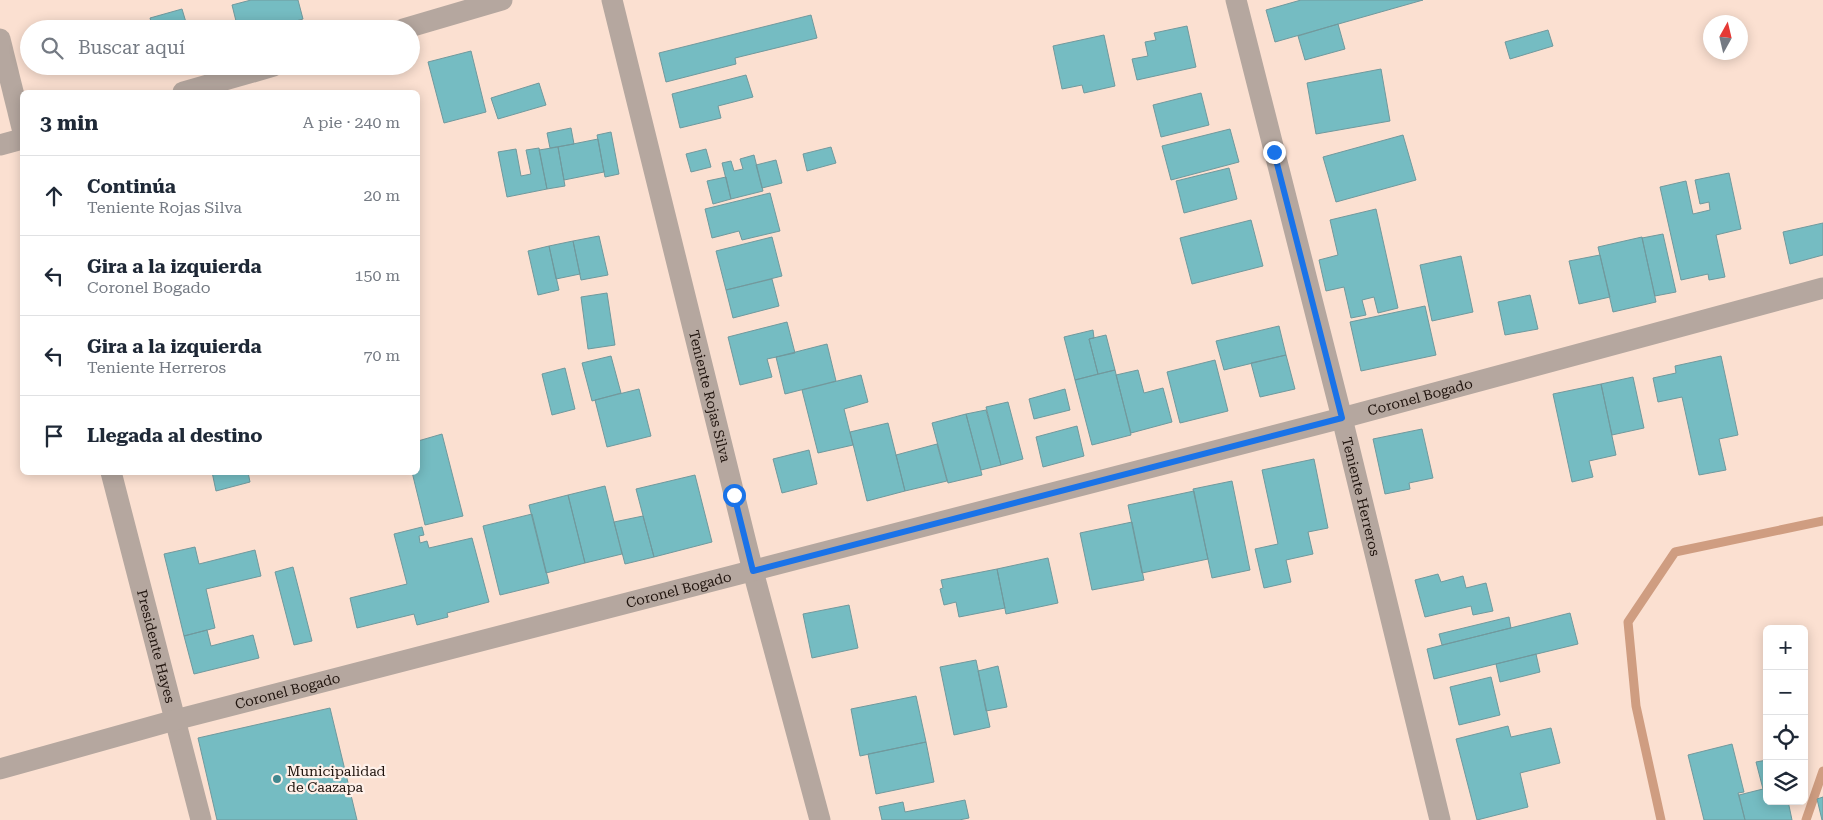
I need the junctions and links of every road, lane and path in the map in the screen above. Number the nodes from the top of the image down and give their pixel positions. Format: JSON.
{"nodes":[{"id":1,"x":502,"y":0,"type":"edge"},
{"id":2,"x":612,"y":0,"type":"edge"},
{"id":3,"x":1236,"y":0,"type":"edge"},
{"id":4,"x":420,"y":24,"type":"edge"},
{"id":5,"x":0,"y":39,"type":"edge"},
{"id":6,"x":242,"y":75,"type":"edge"},
{"id":7,"x":190,"y":90,"type":"edge"},
{"id":8,"x":20,"y":120,"type":"edge"},
{"id":9,"x":20,"y":140,"type":"edge"},
{"id":10,"x":0,"y":145,"type":"edge"},
{"id":11,"x":1823,"y":288,"type":"edge"},
{"id":12,"x":1342,"y":418,"type":"junction"},
{"id":13,"x":113,"y":475,"type":"edge"},
{"id":14,"x":753,"y":571,"type":"junction"},
{"id":15,"x":175,"y":720,"type":"junction"},
{"id":16,"x":0,"y":768,"type":"edge"},
{"id":17,"x":201,"y":820,"type":"edge"},
{"id":18,"x":820,"y":820,"type":"edge"},
{"id":19,"x":1440,"y":820,"type":"edge"}],
"edges":[{"from":1,"to":4,"type":"street"},
{"from":2,"to":14,"type":"street","name":"Teniente Rojas Silva"},
{"from":3,"to":12,"type":"street","name":"Teniente Herreros"},
{"from":5,"to":8,"type":"street"},
{"from":6,"to":7,"type":"street"},
{"from":9,"to":10,"type":"street"},
{"from":11,"to":12,"type":"street","name":"Coronel Bogado"},
{"from":12,"to":14,"type":"street","name":"Coronel Bogado"},
{"from":12,"to":19,"type":"street","name":"Teniente Herreros"},
{"from":13,"to":15,"type":"street","name":"Presidente Hayes"},
{"from":14,"to":15,"type":"street","name":"Coronel Bogado"},
{"from":14,"to":18,"type":"street","name":"Teniente Rojas Silva"},
{"from":15,"to":16,"type":"street","name":"Coronel Bogado"},
{"from":15,"to":17,"type":"street","name":"Presidente Hayes"}]}
